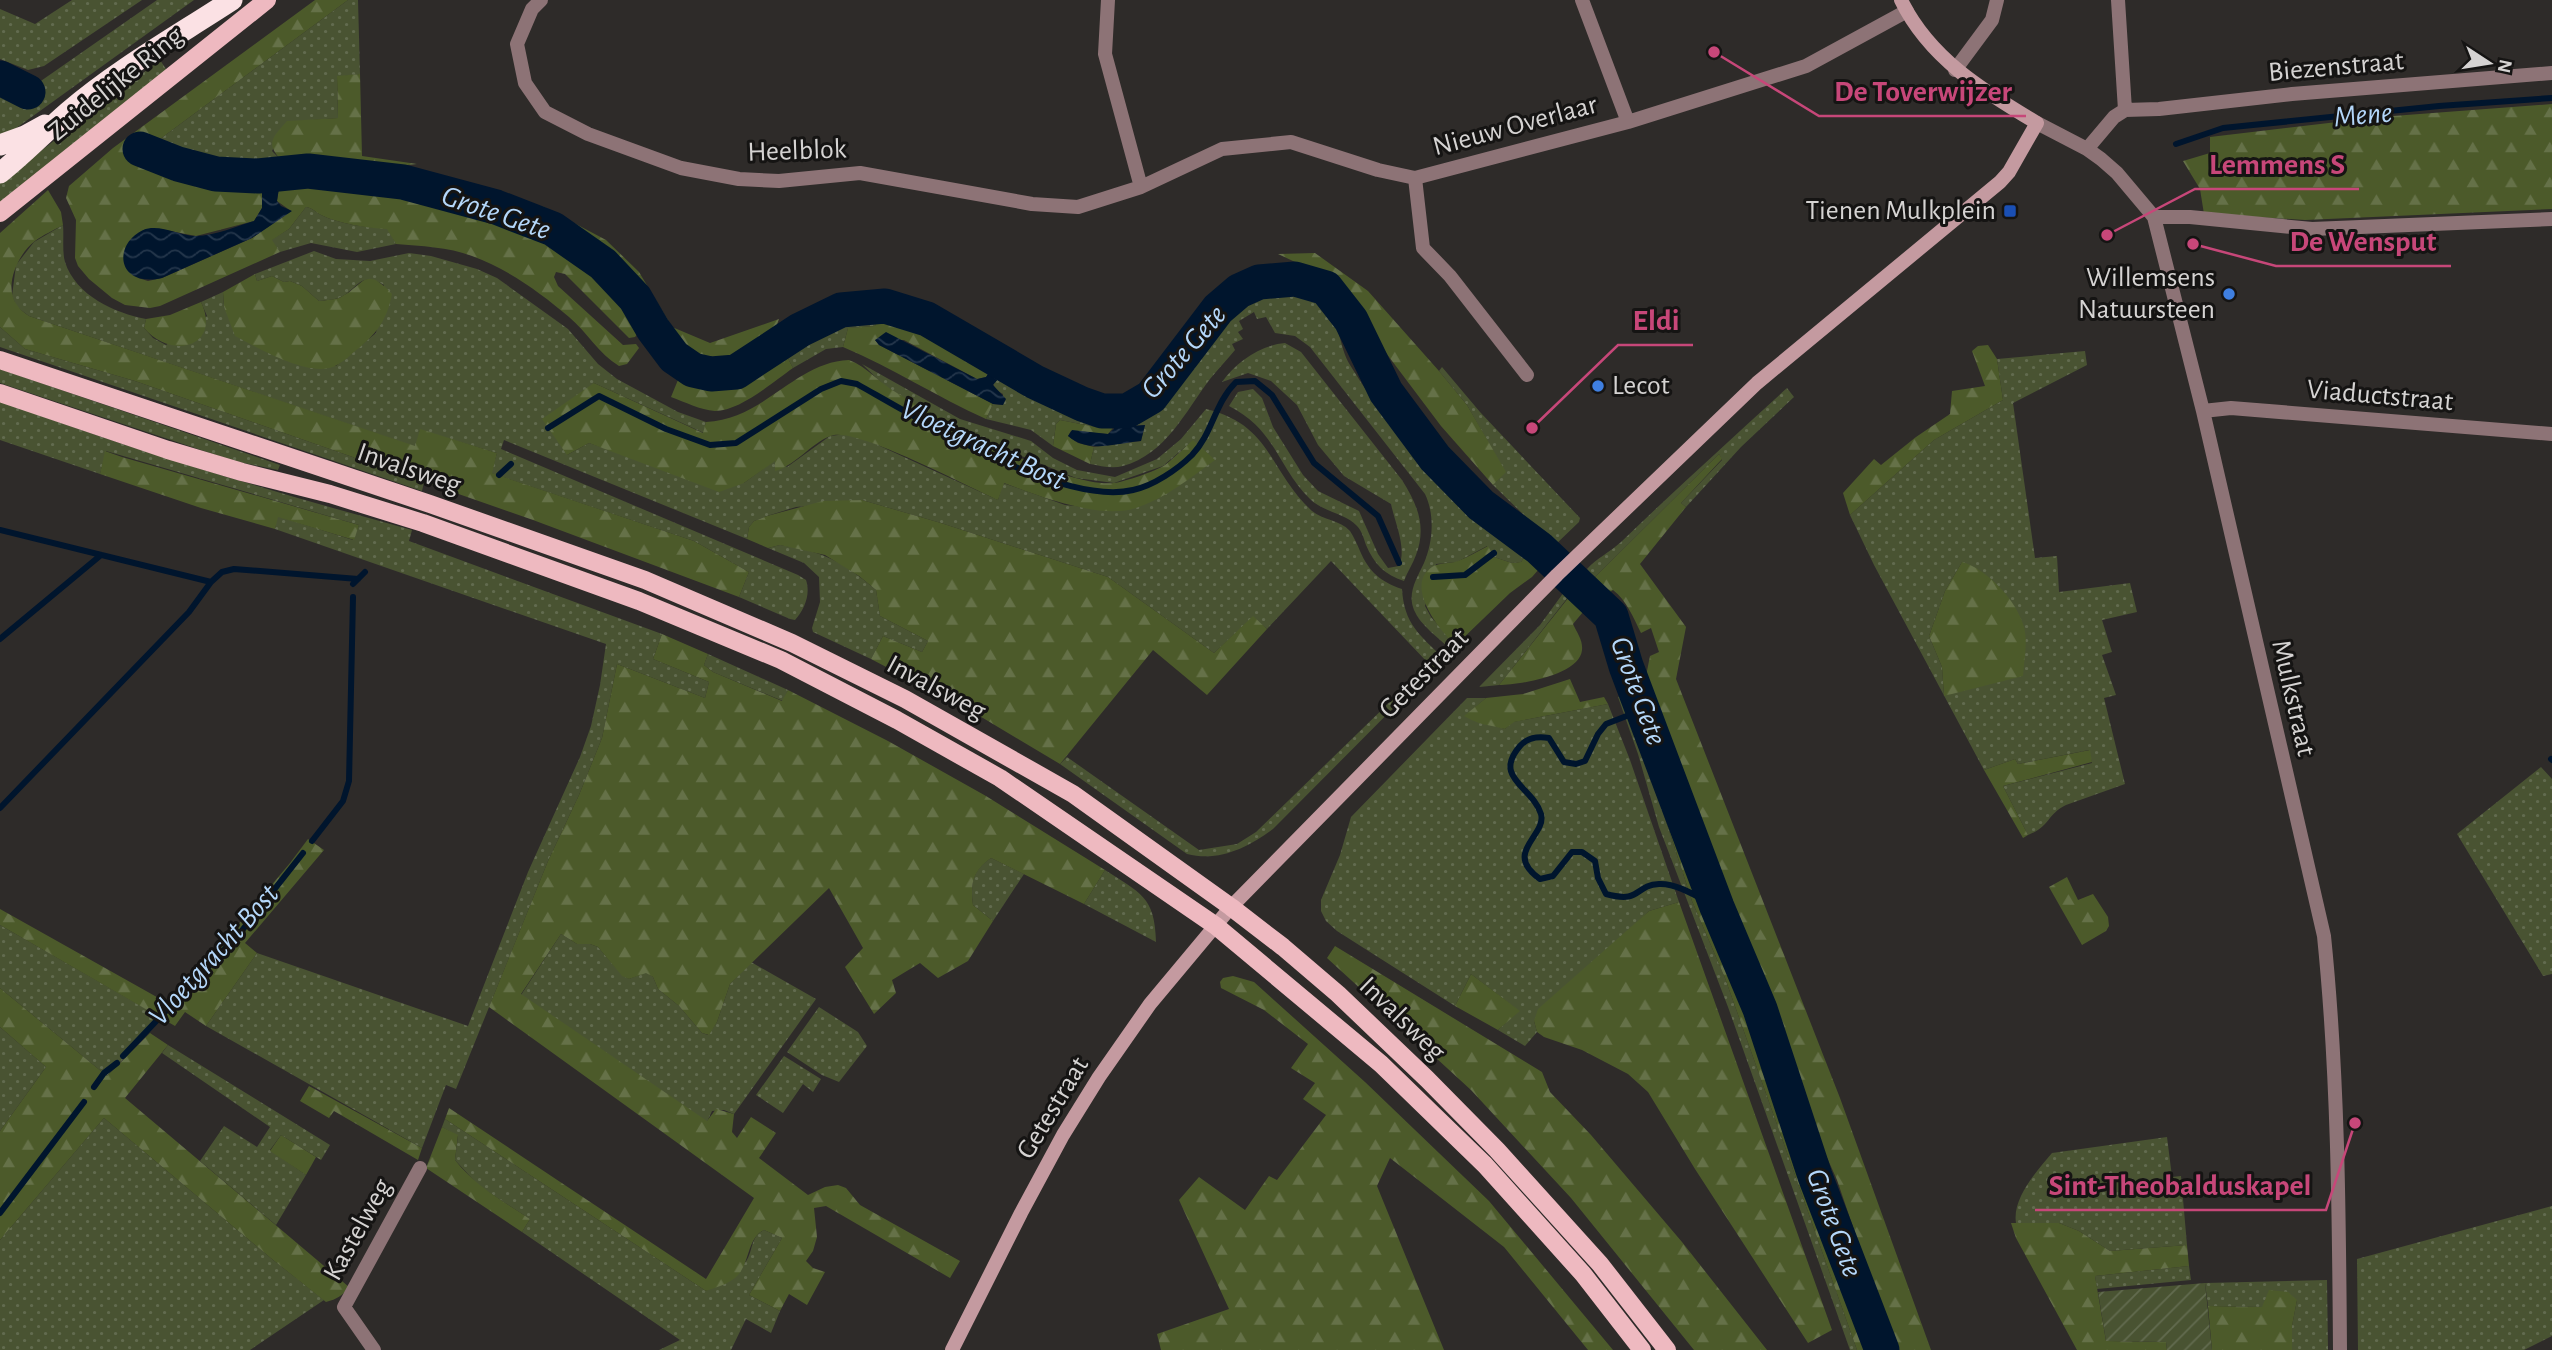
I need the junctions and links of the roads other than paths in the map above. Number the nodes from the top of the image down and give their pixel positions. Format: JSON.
{"nodes":[{"id":1,"x":232,"y":0,"type":"edge"},
{"id":2,"x":267,"y":0,"type":"edge"},
{"id":3,"x":541,"y":0,"type":"edge"},
{"id":4,"x":1108,"y":0,"type":"edge"},
{"id":5,"x":1582,"y":0,"type":"edge"},
{"id":6,"x":1997,"y":0,"type":"edge"},
{"id":7,"x":2118,"y":0,"type":"edge"},
{"id":8,"x":1904,"y":6,"type":"edge"},
{"id":9,"x":1955,"y":70,"type":"junction"},
{"id":10,"x":2552,"y":73,"type":"edge"},
{"id":11,"x":2125,"y":110,"type":"junction"},
{"id":12,"x":68,"y":112,"type":"junction"},
{"id":13,"x":1628,"y":122,"type":"junction"},
{"id":14,"x":2037,"y":123,"type":"junction"},
{"id":15,"x":0,"y":145,"type":"edge"},
{"id":16,"x":2087,"y":149,"type":"junction"},
{"id":17,"x":0,"y":173,"type":"edge"},
{"id":18,"x":1415,"y":178,"type":"junction"},
{"id":19,"x":1140,"y":187,"type":"junction"},
{"id":20,"x":0,"y":213,"type":"edge"},
{"id":21,"x":2154,"y":217,"type":"junction"},
{"id":22,"x":2552,"y":219,"type":"edge"},
{"id":23,"x":0,"y":360,"type":"edge"},
{"id":24,"x":1527,"y":375,"type":"dead end"},
{"id":25,"x":0,"y":393,"type":"edge"},
{"id":26,"x":2203,"y":411,"type":"junction"},
{"id":27,"x":2552,"y":434,"type":"edge"},
{"id":28,"x":1231,"y":907,"type":"junction"},
{"id":29,"x":1216,"y":926,"type":"junction"},
{"id":30,"x":420,"y":1168,"type":"dead end"},
{"id":31,"x":374,"y":1350,"type":"edge"},
{"id":32,"x":952,"y":1350,"type":"edge"},
{"id":33,"x":1642,"y":1350,"type":"edge"},
{"id":34,"x":1667,"y":1350,"type":"edge"},
{"id":35,"x":2340,"y":1350,"type":"edge"}],
"edges":[{"from":1,"to":12,"type":"highway","name":"Zuidelijke Ring"},
{"from":2,"to":20,"type":"main road","name":"Zuidelijke Ring"},
{"from":3,"to":19,"type":"street","name":"Heelblok"},
{"from":4,"to":19,"type":"street"},
{"from":5,"to":13,"type":"street","name":"Nieuw Overlaar"},
{"from":6,"to":9,"type":"street"},
{"from":7,"to":11,"type":"street"},
{"from":8,"to":9,"type":"street"},
{"from":8,"to":13,"type":"street","name":"Nieuw Overlaar"},
{"from":9,"to":14,"type":"street"},
{"from":10,"to":11,"type":"street","name":"Biezenstraat"},
{"from":11,"to":16,"type":"street"},
{"from":12,"to":15,"type":"highway"},
{"from":12,"to":17,"type":"highway","name":"Zuidelijke Ring"},
{"from":13,"to":18,"type":"street","name":"Nieuw Overlaar"},
{"from":14,"to":16,"type":"street","name":"Mulkstraat"},
{"from":14,"to":28,"type":"street","name":"Getestraat"},
{"from":16,"to":21,"type":"street","name":"Mulkstraat"},
{"from":18,"to":19,"type":"street","name":"Nieuw Overlaar"},
{"from":18,"to":24,"type":"street","name":"Nieuw Overlaar"},
{"from":21,"to":22,"type":"street"},
{"from":21,"to":26,"type":"street","name":"Mulkstraat"},
{"from":23,"to":28,"type":"main road","name":"Invalsweg"},
{"from":25,"to":29,"type":"main road","name":"Invalsweg"},
{"from":26,"to":27,"type":"street","name":"Viaductstraat"},
{"from":26,"to":35,"type":"street","name":"Mulkstraat"},
{"from":28,"to":29,"type":"street","name":"Getestraat"},
{"from":28,"to":34,"type":"main road","name":"Invalsweg"},
{"from":29,"to":32,"type":"street","name":"Getestraat"},
{"from":29,"to":33,"type":"main road","name":"Invalsweg"},
{"from":30,"to":31,"type":"street","name":"Kastelweg"}]}
